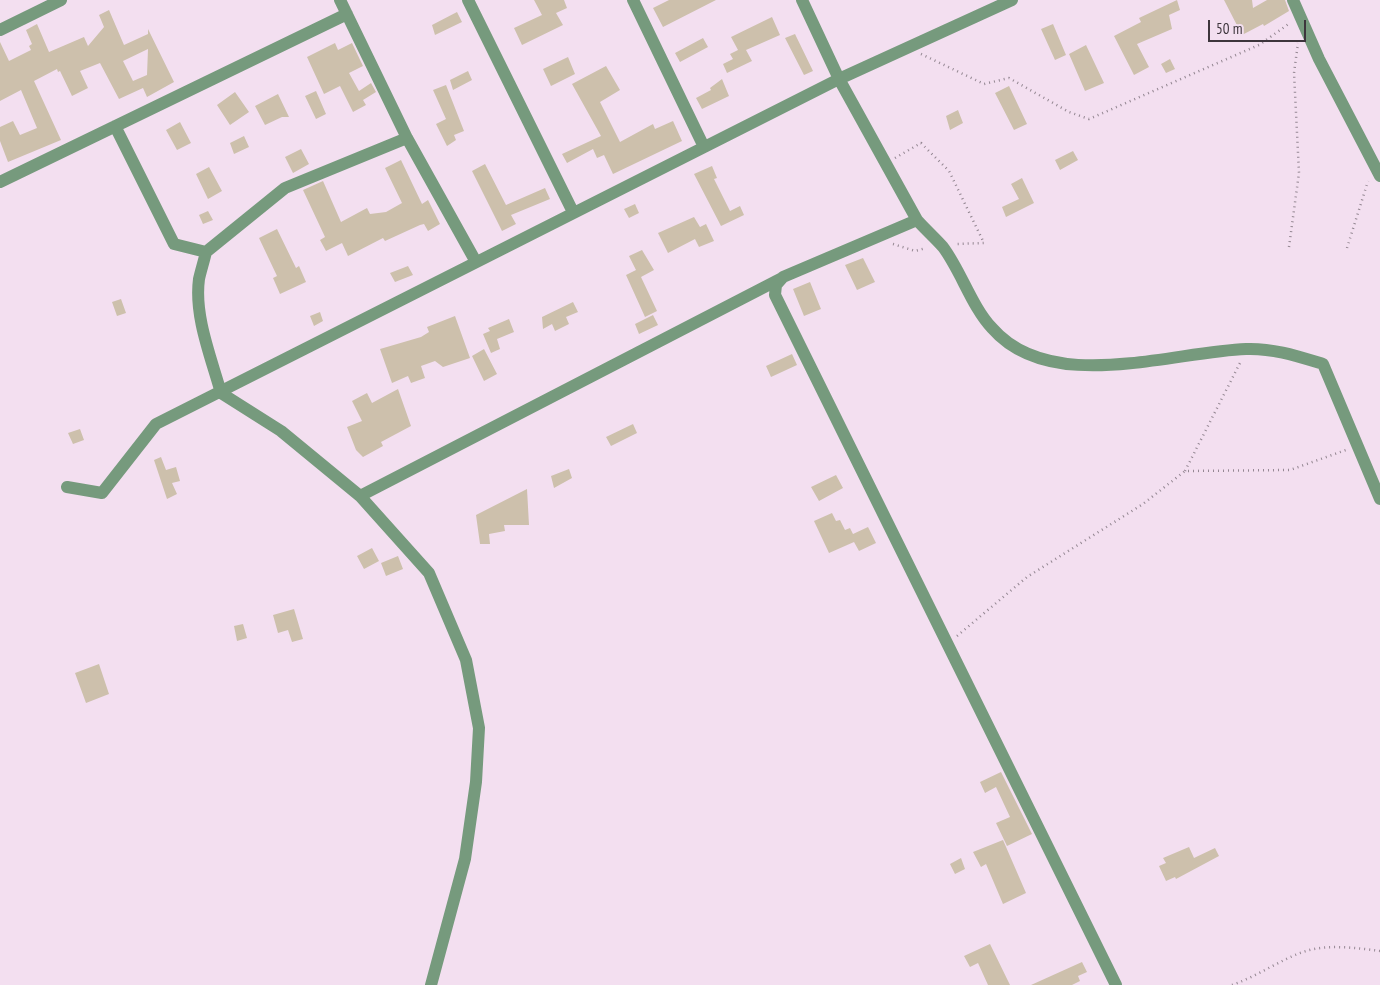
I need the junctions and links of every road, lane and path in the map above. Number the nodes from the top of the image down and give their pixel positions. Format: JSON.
{"nodes":[{"id":1,"x":61,"y":0,"type":"edge"},
{"id":2,"x":340,"y":0,"type":"edge"},
{"id":3,"x":468,"y":0,"type":"edge"},
{"id":4,"x":633,"y":0,"type":"edge"},
{"id":5,"x":802,"y":0,"type":"edge"},
{"id":6,"x":1012,"y":0,"type":"edge"},
{"id":7,"x":1293,"y":0,"type":"edge"},
{"id":8,"x":347,"y":14,"type":"junction"},
{"id":9,"x":1301,"y":16,"type":"junction"},
{"id":10,"x":0,"y":30,"type":"edge"},
{"id":11,"x":918,"y":52,"type":"dead end"},
{"id":12,"x":839,"y":79,"type":"junction"},
{"id":13,"x":116,"y":126,"type":"junction"},
{"id":14,"x":407,"y":138,"type":"junction"},
{"id":15,"x":704,"y":147,"type":"junction"},
{"id":16,"x":884,"y":163,"type":"junction"},
{"id":17,"x":1373,"y":163,"type":"junction"},
{"id":18,"x":1380,"y":176,"type":"edge"},
{"id":19,"x":0,"y":182,"type":"edge"},
{"id":20,"x":573,"y":212,"type":"junction"},
{"id":21,"x":917,"y":220,"type":"junction"},
{"id":22,"x":874,"y":238,"type":"junction"},
{"id":23,"x":940,"y":245,"type":"junction"},
{"id":24,"x":1289,"y":247,"type":"dead end"},
{"id":25,"x":1347,"y":248,"type":"dead end"},
{"id":26,"x":206,"y":252,"type":"junction"},
{"id":27,"x":476,"y":262,"type":"junction"},
{"id":28,"x":783,"y":277,"type":"junction"},
{"id":29,"x":1247,"y":349,"type":"junction"},
{"id":30,"x":221,"y":393,"type":"junction"},
{"id":31,"x":1358,"y":446,"type":"junction"},
{"id":32,"x":1185,"y":471,"type":"junction"},
{"id":33,"x":67,"y":487,"type":"dead end"},
{"id":34,"x":360,"y":496,"type":"junction"},
{"id":35,"x":1380,"y":499,"type":"edge"},
{"id":36,"x":948,"y":644,"type":"junction"},
{"id":37,"x":1380,"y":950,"type":"edge"},
{"id":38,"x":431,"y":985,"type":"edge"},
{"id":39,"x":1116,"y":985,"type":"edge"},
{"id":40,"x":1232,"y":985,"type":"edge"}],
"edges":[{"from":1,"to":10,"type":"street"},
{"from":2,"to":8,"type":"street"},
{"from":3,"to":20,"type":"street"},
{"from":4,"to":15,"type":"street"},
{"from":5,"to":12,"type":"street"},
{"from":6,"to":12,"type":"street"},
{"from":7,"to":9,"type":"street"},
{"from":8,"to":13,"type":"street"},
{"from":8,"to":14,"type":"street"},
{"from":9,"to":11,"type":"path"},
{"from":9,"to":17,"type":"street"},
{"from":9,"to":24,"type":"path"},
{"from":12,"to":15,"type":"street"},
{"from":12,"to":16,"type":"street"},
{"from":13,"to":19,"type":"street"},
{"from":13,"to":26,"type":"street"},
{"from":14,"to":26,"type":"street"},
{"from":14,"to":27,"type":"street"},
{"from":15,"to":20,"type":"street"},
{"from":16,"to":21,"type":"street"},
{"from":16,"to":23,"type":"path"},
{"from":17,"to":18,"type":"street"},
{"from":17,"to":25,"type":"path"},
{"from":20,"to":27,"type":"street"},
{"from":21,"to":22,"type":"street"},
{"from":21,"to":23,"type":"street"},
{"from":22,"to":23,"type":"path"},
{"from":22,"to":28,"type":"street"},
{"from":23,"to":29,"type":"street"},
{"from":26,"to":30,"type":"street"},
{"from":27,"to":30,"type":"street"},
{"from":28,"to":34,"type":"street"},
{"from":28,"to":36,"type":"street"},
{"from":29,"to":31,"type":"street"},
{"from":29,"to":32,"type":"path"},
{"from":30,"to":33,"type":"street"},
{"from":30,"to":34,"type":"street"},
{"from":31,"to":32,"type":"path"},
{"from":31,"to":35,"type":"street"},
{"from":32,"to":36,"type":"path"},
{"from":34,"to":38,"type":"street"},
{"from":36,"to":39,"type":"street"},
{"from":37,"to":40,"type":"path"}]}
